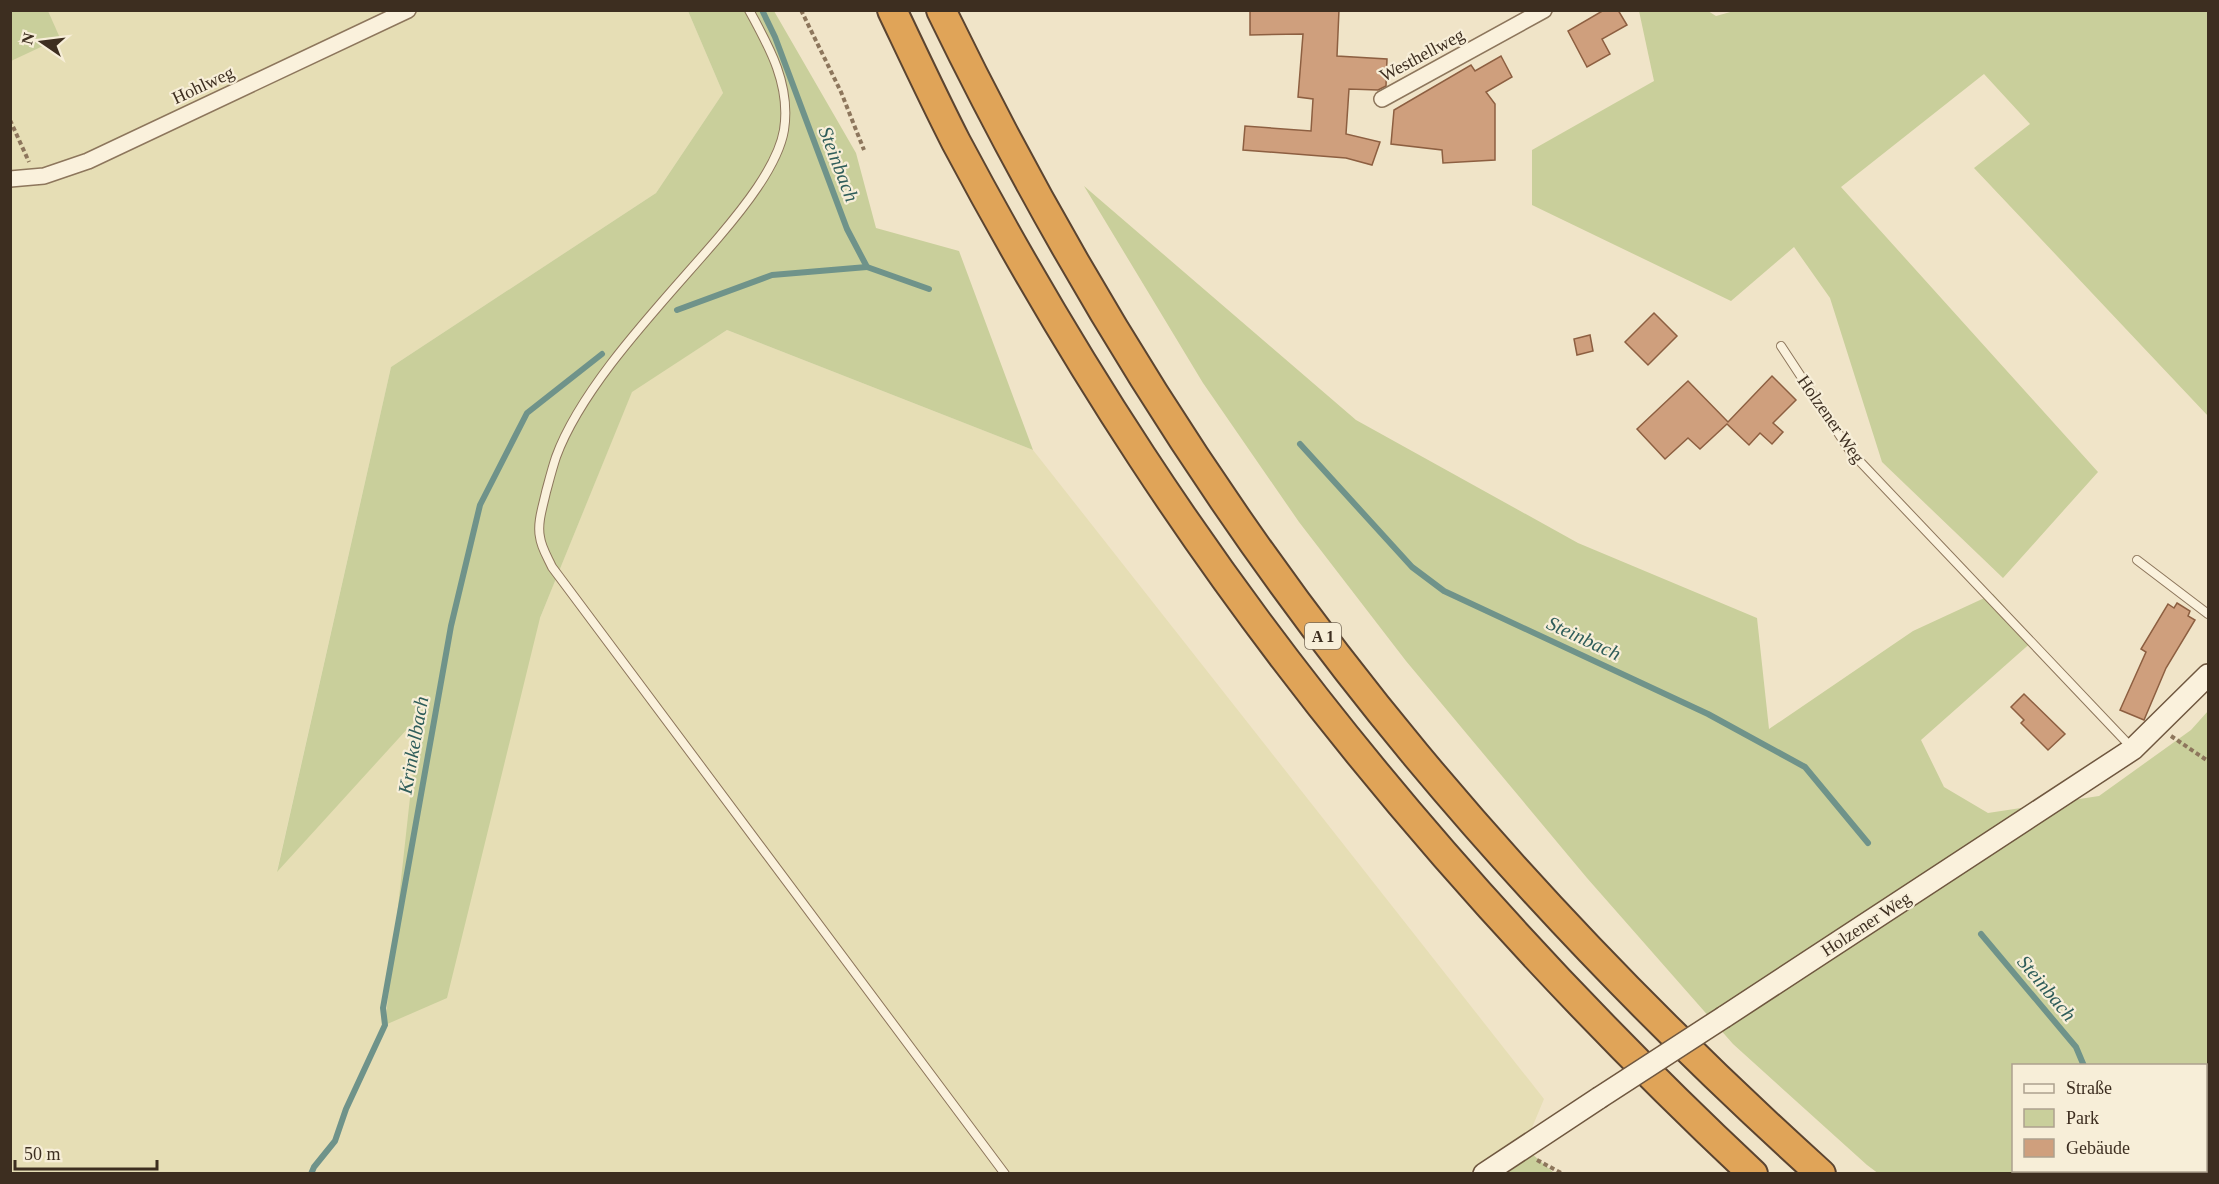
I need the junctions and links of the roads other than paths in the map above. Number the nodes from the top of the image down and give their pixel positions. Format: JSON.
{"nodes":[{"id":1,"x":408,"y":10,"type":"edge"},
{"id":2,"x":749,"y":10,"type":"edge"},
{"id":3,"x":892,"y":10,"type":"edge"},
{"id":4,"x":941,"y":10,"type":"edge"},
{"id":5,"x":1544,"y":10,"type":"edge"},
{"id":6,"x":1382,"y":99,"type":"dead end"},
{"id":7,"x":10,"y":179,"type":"edge"},
{"id":8,"x":1781,"y":346,"type":"dead end"},
{"id":9,"x":2137,"y":560,"type":"dead end"},
{"id":10,"x":2208,"y":614,"type":"edge"},
{"id":11,"x":2208,"y":675,"type":"edge"},
{"id":12,"x":2133,"y":749,"type":"junction"},
{"id":13,"x":1005,"y":1173,"type":"edge"},
{"id":14,"x":1484,"y":1173,"type":"edge"},
{"id":15,"x":1753,"y":1173,"type":"edge"},
{"id":16,"x":1821,"y":1173,"type":"edge"}],
"edges":[{"from":1,"to":7,"type":"street","name":"Hohlweg"},
{"from":2,"to":13,"type":"lane"},
{"from":3,"to":15,"type":"highway","number":"A 1"},
{"from":4,"to":16,"type":"highway","number":"A 1"},
{"from":5,"to":6,"type":"street","name":"Westhellweg"},
{"from":8,"to":12,"type":"lane","name":"Holzener Weg"},
{"from":9,"to":10,"type":"lane"},
{"from":11,"to":12,"type":"main road","name":"Holzener Weg"},
{"from":12,"to":14,"type":"main road","name":"Holzener Weg","bridge":true}]}
